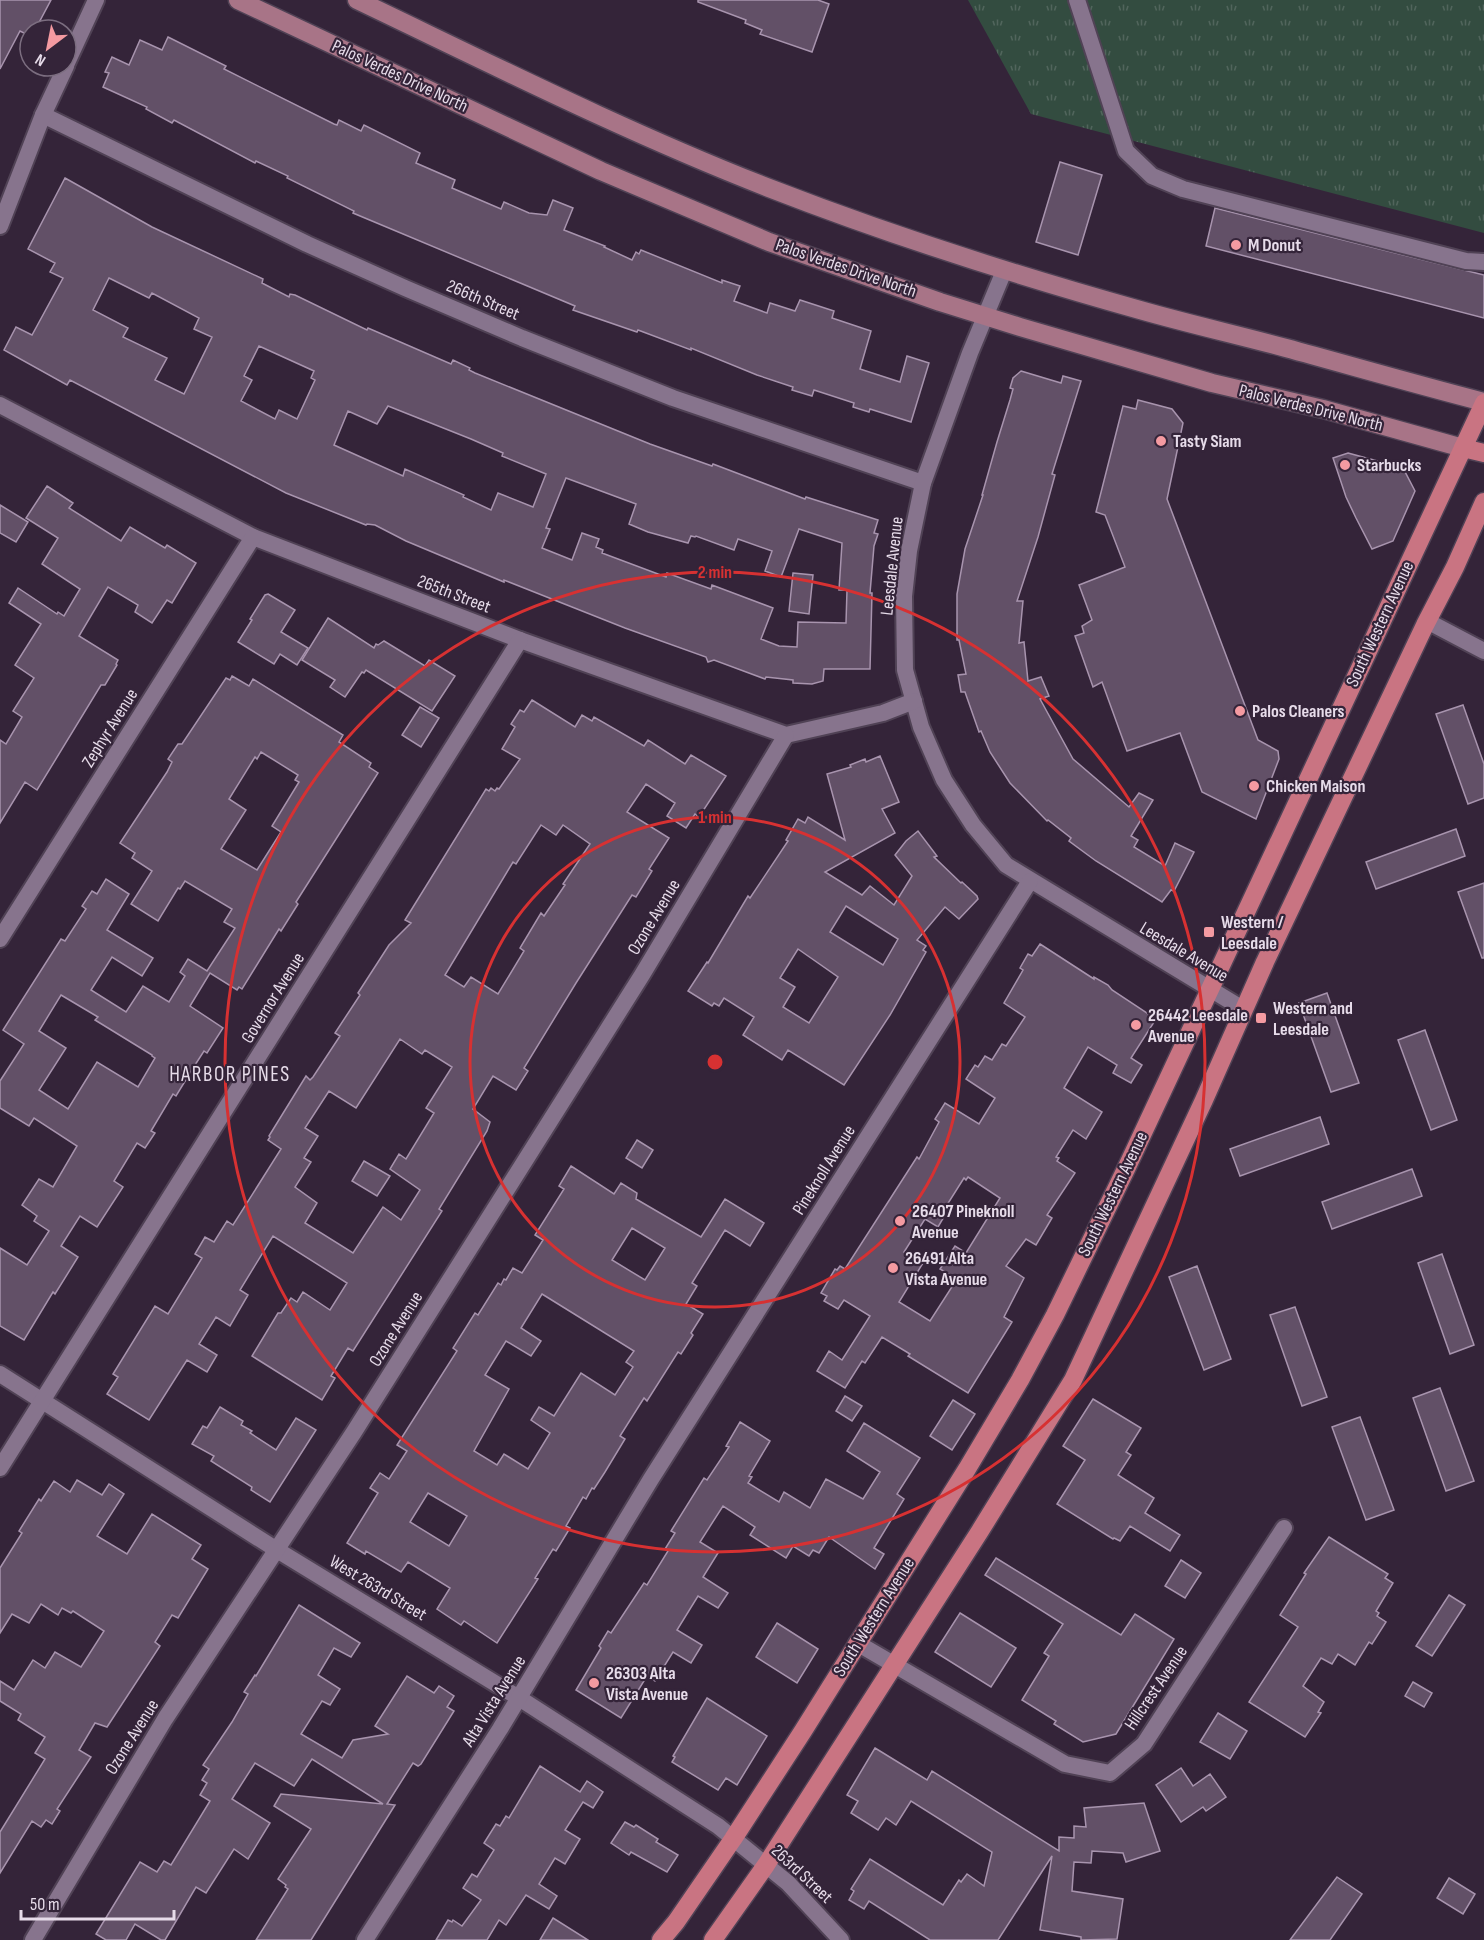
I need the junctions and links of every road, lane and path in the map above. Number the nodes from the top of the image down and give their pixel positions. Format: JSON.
{"nodes":[{"id":1,"x":96,"y":0,"type":"edge"},
{"id":2,"x":238,"y":0,"type":"edge"},
{"id":3,"x":357,"y":0,"type":"edge"},
{"id":4,"x":1077,"y":0,"type":"edge"},
{"id":5,"x":78,"y":40,"type":"edge"},
{"id":6,"x":60,"y":78,"type":"edge"},
{"id":7,"x":43,"y":116,"type":"junction"},
{"id":8,"x":0,"y":226,"type":"edge"},
{"id":9,"x":1484,"y":262,"type":"edge"},
{"id":10,"x":1004,"y":271,"type":"junction"},
{"id":11,"x":985,"y":316,"type":"junction"},
{"id":12,"x":1484,"y":403,"type":"edge"},
{"id":13,"x":0,"y":405,"type":"edge"},
{"id":14,"x":1463,"y":448,"type":"junction"},
{"id":15,"x":1484,"y":453,"type":"edge"},
{"id":16,"x":923,"y":483,"type":"junction"},
{"id":17,"x":1484,"y":502,"type":"edge"},
{"id":18,"x":253,"y":537,"type":"junction"},
{"id":19,"x":1427,"y":621,"type":"junction"},
{"id":20,"x":520,"y":640,"type":"junction"},
{"id":21,"x":1484,"y":651,"type":"edge"},
{"id":22,"x":914,"y":701,"type":"junction"},
{"id":23,"x":786,"y":735,"type":"junction"},
{"id":24,"x":1030,"y":881,"type":"junction"},
{"id":25,"x":0,"y":939,"type":"edge"},
{"id":26,"x":1209,"y":990,"type":"junction"},
{"id":27,"x":1243,"y":1009,"type":"junction"},
{"id":28,"x":0,"y":1374,"type":"edge"},
{"id":29,"x":43,"y":1402,"type":"junction"},
{"id":30,"x":0,"y":1468,"type":"edge"},
{"id":31,"x":651,"y":1479,"type":"joint"},
{"id":32,"x":1284,"y":1528,"type":"dead end"},
{"id":33,"x":278,"y":1550,"type":"junction"},
{"id":34,"x":858,"y":1643,"type":"junction"},
{"id":35,"x":893,"y":1664,"type":"junction"},
{"id":36,"x":519,"y":1698,"type":"junction"},
{"id":37,"x":733,"y":1839,"type":"junction"},
{"id":38,"x":766,"y":1865,"type":"junction"},
{"id":39,"x":33,"y":1940,"type":"edge"},
{"id":40,"x":365,"y":1940,"type":"edge"},
{"id":41,"x":661,"y":1940,"type":"edge"},
{"id":42,"x":713,"y":1940,"type":"edge"},
{"id":43,"x":841,"y":1940,"type":"edge"}],
"edges":[{"from":1,"to":5,"type":"street"},
{"from":2,"to":11,"type":"main road","name":"Palos Verdes Drive North"},
{"from":3,"to":10,"type":"main road"},
{"from":4,"to":9,"type":"street"},
{"from":6,"to":7,"type":"street"},
{"from":7,"to":8,"type":"street"},
{"from":7,"to":16,"type":"street","name":"266th Street"},
{"from":10,"to":11,"type":"street","name":"Leesdale Avenue"},
{"from":10,"to":12,"type":"main road"},
{"from":11,"to":14,"type":"main road","name":"Palos Verdes Drive North"},
{"from":11,"to":16,"type":"street","name":"Leesdale Avenue"},
{"from":12,"to":14,"type":"main road","name":"South Western Avenue"},
{"from":13,"to":18,"type":"street","name":"265th Street"},
{"from":14,"to":15,"type":"main road","name":"Palos Verdes Drive North"},
{"from":14,"to":26,"type":"main road","name":"South Western Avenue"},
{"from":16,"to":22,"type":"street","name":"Leesdale Avenue"},
{"from":17,"to":19,"type":"main road"},
{"from":18,"to":20,"type":"street","name":"265th Street"},
{"from":18,"to":25,"type":"street","name":"Zephyr Avenue"},
{"from":19,"to":21,"type":"street"},
{"from":19,"to":27,"type":"main road"},
{"from":20,"to":23,"type":"street","name":"265th Street"},
{"from":20,"to":29,"type":"street","name":"Governor Avenue"},
{"from":22,"to":23,"type":"street"},
{"from":22,"to":24,"type":"street","name":"Leesdale Avenue"},
{"from":23,"to":33,"type":"street","name":"Ozone Avenue"},
{"from":24,"to":26,"type":"street","name":"Leesdale Avenue"},
{"from":24,"to":31,"type":"street","name":"Pineknoll Avenue"},
{"from":26,"to":27,"type":"street","name":"Leesdale Avenue"},
{"from":26,"to":34,"type":"main road","name":"South Western Avenue"},
{"from":27,"to":35,"type":"main road"},
{"from":28,"to":29,"type":"street","name":"West 263rd Street"},
{"from":29,"to":30,"type":"street","name":"Governor Avenue"},
{"from":29,"to":33,"type":"street","name":"West 263rd Street"},
{"from":31,"to":36,"type":"street","name":"Alta Vista Avenue"},
{"from":32,"to":35,"type":"street","name":"Hillcrest Avenue"},
{"from":33,"to":36,"type":"street","name":"West 263rd Street"},
{"from":33,"to":39,"type":"street","name":"Ozone Avenue"},
{"from":34,"to":35,"type":"street","name":"Hillcrest Avenue"},
{"from":34,"to":37,"type":"main road","name":"South Western Avenue"},
{"from":35,"to":38,"type":"main road"},
{"from":36,"to":37,"type":"street","name":"West 263rd Street"},
{"from":36,"to":40,"type":"street","name":"Alta Vista Avenue"},
{"from":37,"to":38,"type":"street","name":"263rd Street"},
{"from":37,"to":41,"type":"main road","name":"South Western Avenue"},
{"from":38,"to":42,"type":"main road"},
{"from":38,"to":43,"type":"street","name":"263rd Street"}]}
